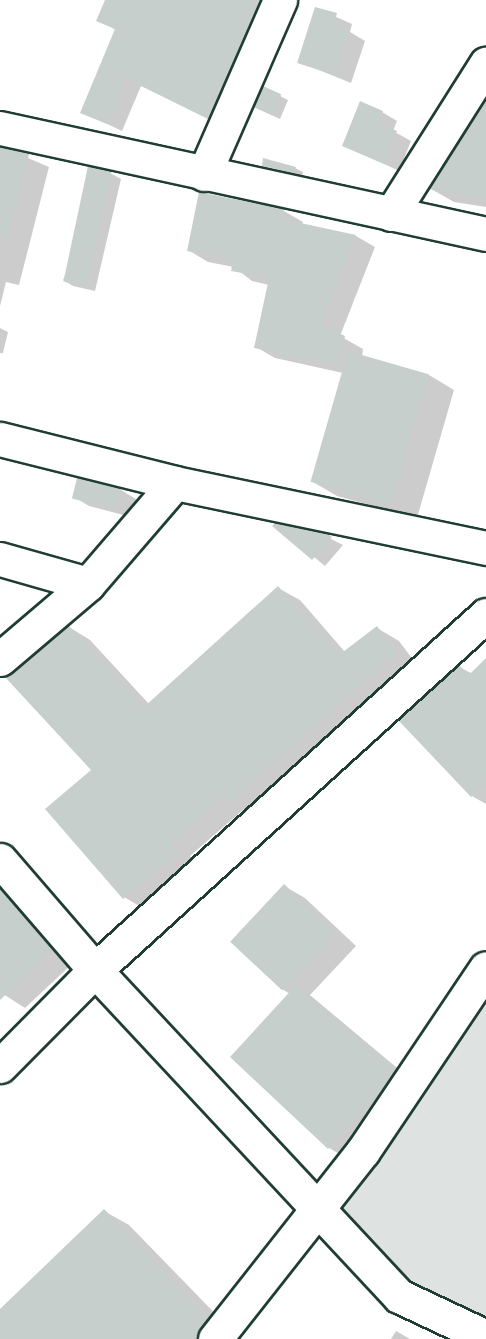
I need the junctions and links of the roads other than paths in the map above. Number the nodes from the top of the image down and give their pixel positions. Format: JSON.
{"nodes":[{"id":1,"x":280,"y":0,"type":"edge"},
{"id":2,"x":486,"y":64,"type":"edge"},
{"id":3,"x":0,"y":128,"type":"edge"},
{"id":4,"x":204,"y":174,"type":"junction"},
{"id":5,"x":391,"y":214,"type":"junction"},
{"id":6,"x":486,"y":234,"type":"edge"},
{"id":7,"x":0,"y":439,"type":"edge"},
{"id":8,"x":175,"y":483,"type":"junction"},
{"id":9,"x":486,"y":548,"type":"edge"},
{"id":10,"x":0,"y":559,"type":"edge"},
{"id":11,"x":88,"y":584,"type":"junction"},
{"id":12,"x":486,"y":615,"type":"edge"},
{"id":13,"x":0,"y":660,"type":"edge"},
{"id":14,"x":0,"y":860,"type":"edge"},
{"id":15,"x":486,"y":968,"type":"edge"},
{"id":16,"x":95,"y":970,"type":"junction"},
{"id":17,"x":0,"y":1066,"type":"edge"},
{"id":18,"x":317,"y":1209,"type":"junction"},
{"id":19,"x":486,"y":1337,"type":"edge"},
{"id":20,"x":215,"y":1339,"type":"edge"}],
"edges":[{"from":1,"to":4,"type":"street"},
{"from":2,"to":5,"type":"street"},
{"from":3,"to":4,"type":"street"},
{"from":4,"to":5,"type":"street"},
{"from":5,"to":6,"type":"street"},
{"from":7,"to":8,"type":"street"},
{"from":8,"to":9,"type":"street"},
{"from":8,"to":11,"type":"street"},
{"from":10,"to":11,"type":"street"},
{"from":11,"to":13,"type":"street"},
{"from":12,"to":16,"type":"street"},
{"from":14,"to":16,"type":"street"},
{"from":15,"to":18,"type":"street"},
{"from":16,"to":17,"type":"street"},
{"from":16,"to":18,"type":"street"},
{"from":18,"to":19,"type":"street"},
{"from":18,"to":20,"type":"street"}]}
